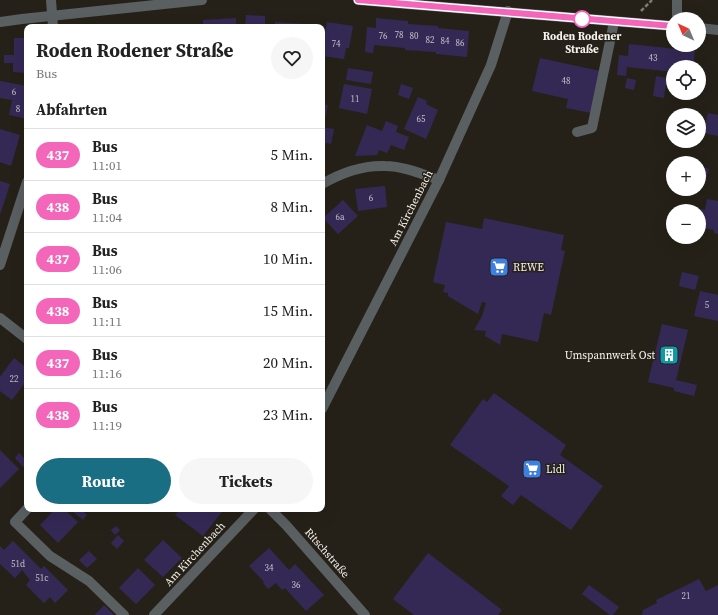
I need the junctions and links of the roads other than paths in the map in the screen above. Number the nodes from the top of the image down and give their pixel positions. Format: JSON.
{"nodes":[{"id":1,"x":52,"y":0,"type":"edge"},
{"id":2,"x":202,"y":0,"type":"edge"},
{"id":3,"x":358,"y":0,"type":"edge"},
{"id":4,"x":677,"y":0,"type":"edge"},
{"id":5,"x":508,"y":12,"type":"junction"},
{"id":6,"x":677,"y":12,"type":"edge"},
{"id":7,"x":53,"y":16,"type":"junction"},
{"id":8,"x":0,"y":22,"type":"edge"},
{"id":9,"x":614,"y":22,"type":"junction"},
{"id":10,"x":53,"y":24,"type":"edge"},
{"id":11,"x":666,"y":26,"type":"edge"},
{"id":12,"x":706,"y":29,"type":"edge"},
{"id":13,"x":718,"y":30,"type":"edge"},
{"id":14,"x":577,"y":132,"type":"dead end"},
{"id":15,"x":439,"y":180,"type":"junction"},
{"id":16,"x":325,"y":182,"type":"edge"},
{"id":17,"x":24,"y":191,"type":"edge"},
{"id":18,"x":0,"y":265,"type":"edge"},
{"id":19,"x":0,"y":318,"type":"edge"},
{"id":20,"x":24,"y":338,"type":"edge"},
{"id":21,"x":325,"y":403,"type":"edge"},
{"id":22,"x":24,"y":512,"type":"edge"},
{"id":23,"x":251,"y":512,"type":"edge"},
{"id":24,"x":273,"y":512,"type":"edge"},
{"id":25,"x":124,"y":615,"type":"edge"},
{"id":26,"x":154,"y":615,"type":"edge"},
{"id":27,"x":365,"y":615,"type":"edge"}],
"edges":[{"from":1,"to":7,"type":"street"},
{"from":2,"to":7,"type":"street"},
{"from":3,"to":5,"type":"street"},
{"from":4,"to":6,"type":"street"},
{"from":5,"to":9,"type":"street"},
{"from":5,"to":15,"type":"street","name":"Am Kirchenbach"},
{"from":7,"to":8,"type":"street"},
{"from":7,"to":10,"type":"street"},
{"from":9,"to":11,"type":"street"},
{"from":9,"to":14,"type":"street"},
{"from":12,"to":13,"type":"street"},
{"from":15,"to":16,"type":"street"},
{"from":15,"to":21,"type":"street","name":"Am Kirchenbach"},
{"from":17,"to":18,"type":"street"},
{"from":19,"to":20,"type":"street"},
{"from":22,"to":25,"type":"street"},
{"from":23,"to":26,"type":"street","name":"Am Kirchenbach"},
{"from":24,"to":27,"type":"street","name":"Ritschstraße"}]}
